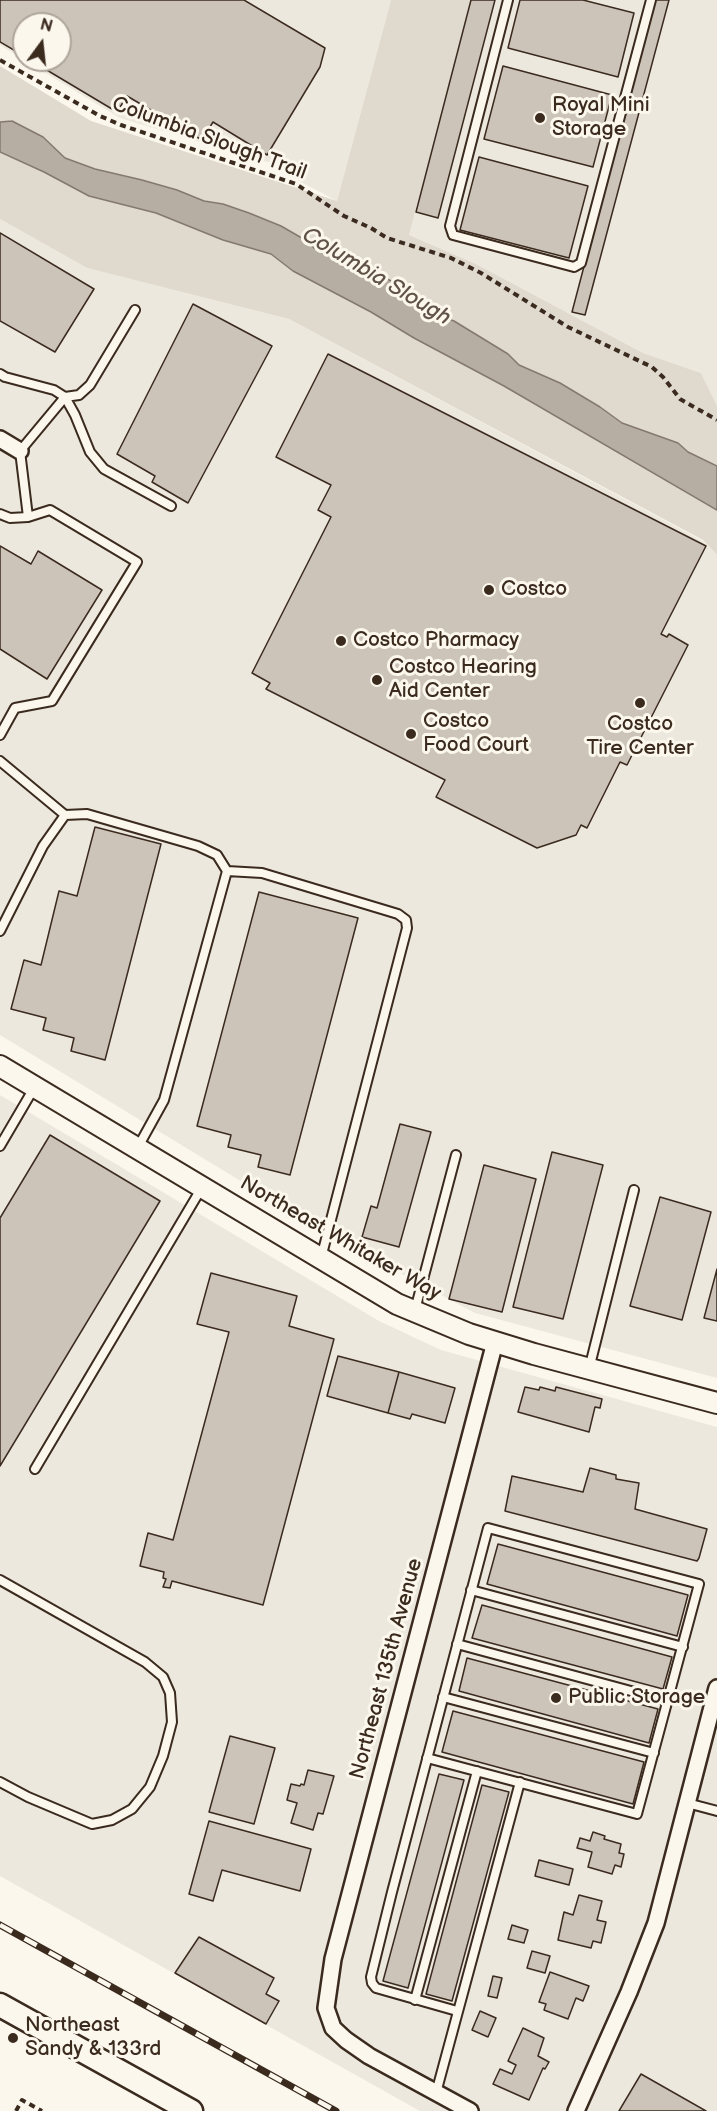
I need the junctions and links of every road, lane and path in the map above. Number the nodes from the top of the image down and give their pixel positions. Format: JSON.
{"nodes":[{"id":1,"x":508,"y":0,"type":"edge"},
{"id":2,"x":651,"y":0,"type":"edge"},
{"id":3,"x":0,"y":60,"type":"edge"},
{"id":4,"x":135,"y":310,"type":"dead end"},
{"id":5,"x":0,"y":374,"type":"edge"},
{"id":6,"x":65,"y":397,"type":"junction"},
{"id":7,"x":717,"y":420,"type":"edge"},
{"id":8,"x":0,"y":439,"type":"edge"},
{"id":9,"x":20,"y":451,"type":"junction"},
{"id":10,"x":171,"y":506,"type":"dead end"},
{"id":11,"x":0,"y":514,"type":"edge"},
{"id":12,"x":28,"y":518,"type":"junction"},
{"id":13,"x":0,"y":735,"type":"edge"},
{"id":14,"x":0,"y":761,"type":"edge"},
{"id":15,"x":65,"y":815,"type":"junction"},
{"id":16,"x":227,"y":871,"type":"junction"},
{"id":17,"x":0,"y":931,"type":"edge"},
{"id":18,"x":0,"y":1065,"type":"edge"},
{"id":19,"x":35,"y":1086,"type":"junction"},
{"id":20,"x":0,"y":1146,"type":"edge"},
{"id":21,"x":138,"y":1149,"type":"junction"},
{"id":22,"x":456,"y":1155,"type":"dead end"},
{"id":23,"x":202,"y":1188,"type":"junction"},
{"id":24,"x":634,"y":1190,"type":"dead end"},
{"id":25,"x":320,"y":1259,"type":"junction"},
{"id":26,"x":415,"y":1312,"type":"junction"},
{"id":27,"x":495,"y":1342,"type":"junction"},
{"id":28,"x":588,"y":1369,"type":"junction"},
{"id":29,"x":717,"y":1403,"type":"edge"},
{"id":30,"x":35,"y":1468,"type":"dead end"},
{"id":31,"x":0,"y":1580,"type":"edge"},
{"id":32,"x":471,"y":1590,"type":"junction"},
{"id":33,"x":457,"y":1644,"type":"junction"},
{"id":34,"x":682,"y":1647,"type":"junction"},
{"id":35,"x":717,"y":1688,"type":"edge"},
{"id":36,"x":443,"y":1697,"type":"junction"},
{"id":37,"x":668,"y":1701,"type":"junction"},
{"id":38,"x":654,"y":1753,"type":"junction"},
{"id":39,"x":427,"y":1758,"type":"junction"},
{"id":40,"x":477,"y":1771,"type":"junction"},
{"id":41,"x":0,"y":1782,"type":"edge"},
{"id":42,"x":520,"y":1782,"type":"junction"},
{"id":43,"x":687,"y":1803,"type":"junction"},
{"id":44,"x":717,"y":1811,"type":"edge"},
{"id":45,"x":415,"y":2000,"type":"junction"},
{"id":46,"x":0,"y":2005,"type":"edge"},
{"id":47,"x":457,"y":2011,"type":"junction"},
{"id":48,"x":436,"y":2093,"type":"junction"},
{"id":49,"x":184,"y":2109,"type":"edge"},
{"id":50,"x":16,"y":2111,"type":"edge"},
{"id":51,"x":42,"y":2111,"type":"edge"},
{"id":52,"x":470,"y":2111,"type":"edge"},
{"id":53,"x":576,"y":2111,"type":"edge"}],
"edges":[{"from":1,"to":2,"type":"lane"},
{"from":3,"to":7,"type":"path","name":"Columbia Slough Trail"},
{"from":4,"to":6,"type":"lane"},
{"from":5,"to":6,"type":"lane"},
{"from":6,"to":9,"type":"lane"},
{"from":6,"to":10,"type":"lane"},
{"from":8,"to":9,"type":"street"},
{"from":9,"to":12,"type":"lane"},
{"from":11,"to":12,"type":"lane"},
{"from":12,"to":13,"type":"lane"},
{"from":14,"to":15,"type":"lane"},
{"from":15,"to":16,"type":"lane"},
{"from":15,"to":17,"type":"lane"},
{"from":16,"to":21,"type":"lane"},
{"from":16,"to":25,"type":"lane"},
{"from":18,"to":19,"type":"street","name":"Northeast Whitaker Way"},
{"from":19,"to":20,"type":"lane"},
{"from":19,"to":21,"type":"street","name":"Northeast Whitaker Way"},
{"from":21,"to":23,"type":"street","name":"Northeast Whitaker Way"},
{"from":22,"to":26,"type":"lane"},
{"from":23,"to":25,"type":"street","name":"Northeast Whitaker Way"},
{"from":23,"to":30,"type":"lane"},
{"from":24,"to":28,"type":"lane"},
{"from":25,"to":26,"type":"street","name":"Northeast Whitaker Way"},
{"from":26,"to":27,"type":"street","name":"Northeast Whitaker Way"},
{"from":27,"to":28,"type":"street","name":"Northeast Whitaker Way"},
{"from":27,"to":48,"type":"street","name":"Northeast 135th Avenue"},
{"from":28,"to":29,"type":"street","name":"Northeast Whitaker Way"},
{"from":31,"to":41,"type":"lane"},
{"from":32,"to":33,"type":"lane"},
{"from":32,"to":34,"type":"lane"},
{"from":32,"to":34,"type":"lane"},
{"from":33,"to":36,"type":"lane"},
{"from":33,"to":37,"type":"lane"},
{"from":34,"to":37,"type":"lane"},
{"from":35,"to":43,"type":"street"},
{"from":36,"to":38,"type":"lane"},
{"from":36,"to":39,"type":"lane"},
{"from":37,"to":38,"type":"lane"},
{"from":38,"to":42,"type":"lane"},
{"from":39,"to":40,"type":"lane"},
{"from":39,"to":45,"type":"lane"},
{"from":40,"to":42,"type":"lane"},
{"from":40,"to":45,"type":"lane"},
{"from":42,"to":47,"type":"lane"},
{"from":43,"to":44,"type":"lane"},
{"from":43,"to":53,"type":"street"},
{"from":45,"to":47,"type":"lane"},
{"from":46,"to":49,"type":"main road"},
{"from":47,"to":48,"type":"lane"},
{"from":48,"to":52,"type":"street"},
{"from":50,"to":51,"type":"path"}]}
